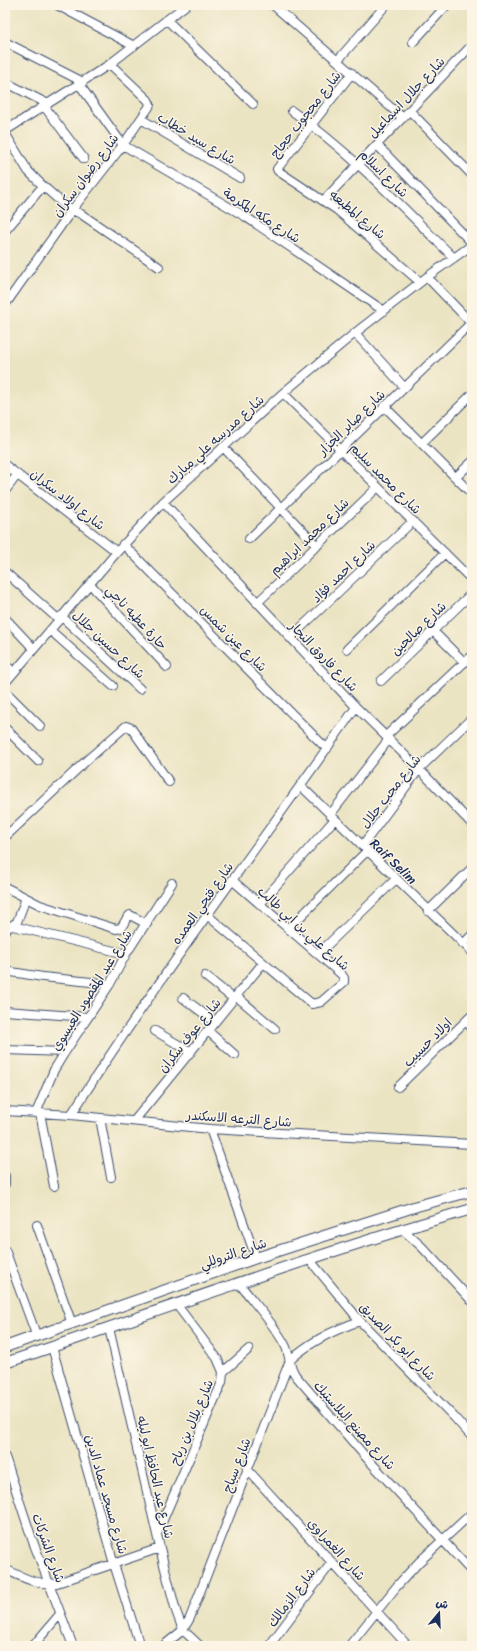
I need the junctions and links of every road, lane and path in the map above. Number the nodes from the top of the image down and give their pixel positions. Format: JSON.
{"nodes":[{"id":1,"x":57,"y":5,"type":"edge"},
{"id":2,"x":186,"y":5,"type":"edge"},
{"id":3,"x":274,"y":5,"type":"edge"},
{"id":4,"x":447,"y":5,"type":"edge"},
{"id":5,"x":382,"y":7,"type":"edge"},
{"id":6,"x":167,"y":20,"type":"junction"},
{"id":7,"x":5,"y":42,"type":"edge"},
{"id":8,"x":413,"y":42,"type":"dead end"},
{"id":9,"x":472,"y":45,"type":"edge"},
{"id":10,"x":134,"y":46,"type":"junction"},
{"id":11,"x":338,"y":60,"type":"junction"},
{"id":12,"x":110,"y":64,"type":"junction"},
{"id":13,"x":352,"y":73,"type":"junction"},
{"id":14,"x":5,"y":82,"type":"edge"},
{"id":15,"x":81,"y":83,"type":"junction"},
{"id":16,"x":253,"y":104,"type":"dead end"},
{"id":17,"x":46,"y":105,"type":"junction"},
{"id":18,"x":292,"y":111,"type":"dead end"},
{"id":19,"x":410,"y":111,"type":"junction"},
{"id":20,"x":403,"y":118,"type":"junction"},
{"id":21,"x":142,"y":119,"type":"junction"},
{"id":22,"x":312,"y":124,"type":"junction"},
{"id":23,"x":5,"y":132,"type":"edge"},
{"id":24,"x":123,"y":145,"type":"junction"},
{"id":25,"x":377,"y":145,"type":"junction"},
{"id":26,"x":84,"y":159,"type":"dead end"},
{"id":27,"x":359,"y":164,"type":"junction"},
{"id":28,"x":277,"y":168,"type":"joint"},
{"id":29,"x":472,"y":175,"type":"edge"},
{"id":30,"x":240,"y":178,"type":"dead end"},
{"id":31,"x":43,"y":186,"type":"junction"},
{"id":32,"x":324,"y":200,"type":"junction"},
{"id":33,"x":72,"y":210,"type":"junction"},
{"id":34,"x":5,"y":231,"type":"edge"},
{"id":35,"x":472,"y":244,"type":"edge"},
{"id":36,"x":454,"y":258,"type":"junction"},
{"id":37,"x":159,"y":267,"type":"dead end"},
{"id":38,"x":423,"y":280,"type":"junction"},
{"id":39,"x":5,"y":305,"type":"edge"},
{"id":40,"x":384,"y":311,"type":"junction"},
{"id":41,"x":471,"y":323,"type":"edge"},
{"id":42,"x":355,"y":333,"type":"junction"},
{"id":43,"x":404,"y":387,"type":"junction"},
{"id":44,"x":283,"y":393,"type":"junction"},
{"id":45,"x":472,"y":394,"type":"edge"},
{"id":46,"x":384,"y":406,"type":"junction"},
{"id":47,"x":422,"y":443,"type":"junction"},
{"id":48,"x":223,"y":447,"type":"junction"},
{"id":49,"x":340,"y":450,"type":"junction"},
{"id":50,"x":472,"y":462,"type":"edge"},
{"id":51,"x":5,"y":465,"type":"edge"},
{"id":52,"x":17,"y":475,"type":"junction"},
{"id":53,"x":456,"y":477,"type":"junction"},
{"id":54,"x":378,"y":487,"type":"junction"},
{"id":55,"x":5,"y":491,"type":"edge"},
{"id":56,"x":472,"y":494,"type":"edge"},
{"id":57,"x":163,"y":502,"type":"junction"},
{"id":58,"x":281,"y":508,"type":"junction"},
{"id":59,"x":413,"y":521,"type":"junction"},
{"id":60,"x":248,"y":539,"type":"dead end"},
{"id":61,"x":124,"y":544,"type":"junction"},
{"id":62,"x":317,"y":546,"type":"junction"},
{"id":63,"x":117,"y":552,"type":"junction"},
{"id":64,"x":445,"y":553,"type":"junction"},
{"id":65,"x":5,"y":572,"type":"edge"},
{"id":66,"x":472,"y":580,"type":"edge"},
{"id":67,"x":90,"y":584,"type":"junction"},
{"id":68,"x":472,"y":593,"type":"edge"},
{"id":69,"x":257,"y":603,"type":"junction"},
{"id":70,"x":5,"y":618,"type":"edge"},
{"id":71,"x":60,"y":618,"type":"junction"},
{"id":72,"x":50,"y":630,"type":"junction"},
{"id":73,"x":432,"y":630,"type":"junction"},
{"id":74,"x":290,"y":638,"type":"junction"},
{"id":75,"x":34,"y":649,"type":"junction"},
{"id":76,"x":347,"y":649,"type":"dead end"},
{"id":77,"x":472,"y":655,"type":"edge"},
{"id":78,"x":464,"y":662,"type":"junction"},
{"id":79,"x":5,"y":665,"type":"edge"},
{"id":80,"x":167,"y":667,"type":"dead end"},
{"id":81,"x":14,"y":672,"type":"junction"},
{"id":82,"x":381,"y":681,"type":"dead end"},
{"id":83,"x":5,"y":683,"type":"edge"},
{"id":84,"x":113,"y":686,"type":"dead end"},
{"id":85,"x":140,"y":689,"type":"dead end"},
{"id":86,"x":5,"y":691,"type":"edge"},
{"id":87,"x":356,"y":707,"type":"junction"},
{"id":88,"x":472,"y":718,"type":"edge"},
{"id":89,"x":40,"y":726,"type":"dead end"},
{"id":90,"x":5,"y":728,"type":"edge"},
{"id":91,"x":387,"y":738,"type":"junction"},
{"id":92,"x":327,"y":749,"type":"junction"},
{"id":93,"x":38,"y":761,"type":"dead end"},
{"id":94,"x":420,"y":768,"type":"junction"},
{"id":95,"x":169,"y":782,"type":"dead end"},
{"id":96,"x":300,"y":786,"type":"junction"},
{"id":97,"x":332,"y":817,"type":"junction"},
{"id":98,"x":472,"y":824,"type":"edge"},
{"id":99,"x":5,"y":837,"type":"edge"},
{"id":100,"x":365,"y":849,"type":"junction"},
{"id":101,"x":472,"y":868,"type":"edge"},
{"id":102,"x":396,"y":879,"type":"junction"},
{"id":103,"x":232,"y":880,"type":"junction"},
{"id":104,"x":172,"y":883,"type":"dead end"},
{"id":105,"x":5,"y":887,"type":"edge"},
{"id":106,"x":26,"y":898,"type":"junction"},
{"id":107,"x":260,"y":904,"type":"junction"},
{"id":108,"x":428,"y":912,"type":"junction"},
{"id":109,"x":207,"y":915,"type":"junction"},
{"id":110,"x":147,"y":924,"type":"junction"},
{"id":111,"x":13,"y":926,"type":"junction"},
{"id":112,"x":288,"y":929,"type":"junction"},
{"id":113,"x":5,"y":930,"type":"edge"},
{"id":114,"x":472,"y":935,"type":"edge"},
{"id":115,"x":463,"y":944,"type":"junction"},
{"id":116,"x":472,"y":952,"type":"edge"},
{"id":117,"x":126,"y":954,"type":"junction"},
{"id":118,"x":318,"y":954,"type":"junction"},
{"id":119,"x":263,"y":963,"type":"junction"},
{"id":120,"x":5,"y":971,"type":"edge"},
{"id":121,"x":205,"y":976,"type":"dead end"},
{"id":122,"x":110,"y":984,"type":"junction"},
{"id":123,"x":235,"y":997,"type":"junction"},
{"id":124,"x":183,"y":998,"type":"dead end"},
{"id":125,"x":5,"y":1011,"type":"edge"},
{"id":126,"x":472,"y":1014,"type":"edge"},
{"id":127,"x":88,"y":1017,"type":"junction"},
{"id":128,"x":466,"y":1021,"type":"junction"},
{"id":129,"x":215,"y":1022,"type":"junction"},
{"id":130,"x":472,"y":1028,"type":"edge"},
{"id":131,"x":275,"y":1029,"type":"dead end"},
{"id":132,"x":154,"y":1031,"type":"dead end"},
{"id":133,"x":208,"y":1031,"type":"junction"},
{"id":134,"x":5,"y":1050,"type":"edge"},
{"id":135,"x":65,"y":1052,"type":"junction"},
{"id":136,"x":191,"y":1052,"type":"junction"},
{"id":137,"x":235,"y":1055,"type":"dead end"},
{"id":138,"x":398,"y":1087,"type":"dead end"},
{"id":139,"x":5,"y":1111,"type":"edge"},
{"id":140,"x":38,"y":1113,"type":"junction"},
{"id":141,"x":71,"y":1115,"type":"junction"},
{"id":142,"x":100,"y":1118,"type":"junction"},
{"id":143,"x":134,"y":1121,"type":"junction"},
{"id":144,"x":210,"y":1129,"type":"junction"},
{"id":145,"x":472,"y":1144,"type":"edge"},
{"id":146,"x":5,"y":1176,"type":"edge"},
{"id":147,"x":111,"y":1177,"type":"dead end"},
{"id":148,"x":5,"y":1184,"type":"edge"},
{"id":149,"x":54,"y":1186,"type":"dead end"},
{"id":150,"x":472,"y":1190,"type":"edge"},
{"id":151,"x":472,"y":1209,"type":"edge"},
{"id":152,"x":36,"y":1225,"type":"dead end"},
{"id":153,"x":402,"y":1229,"type":"junction"},
{"id":154,"x":5,"y":1250,"type":"edge"},
{"id":155,"x":256,"y":1258,"type":"junction"},
{"id":156,"x":309,"y":1259,"type":"junction"},
{"id":157,"x":239,"y":1283,"type":"junction"},
{"id":158,"x":472,"y":1301,"type":"edge"},
{"id":159,"x":176,"y":1304,"type":"junction"},
{"id":160,"x":360,"y":1321,"type":"junction"},
{"id":161,"x":72,"y":1324,"type":"junction"},
{"id":162,"x":109,"y":1328,"type":"junction"},
{"id":163,"x":37,"y":1337,"type":"junction"},
{"id":164,"x":5,"y":1347,"type":"edge"},
{"id":165,"x":52,"y":1347,"type":"junction"},
{"id":166,"x":249,"y":1349,"type":"dead end"},
{"id":167,"x":290,"y":1360,"type":"junction"},
{"id":168,"x":5,"y":1363,"type":"edge"},
{"id":169,"x":222,"y":1372,"type":"junction"},
{"id":170,"x":472,"y":1437,"type":"edge"},
{"id":171,"x":5,"y":1457,"type":"edge"},
{"id":172,"x":247,"y":1469,"type":"junction"},
{"id":173,"x":472,"y":1512,"type":"edge"},
{"id":174,"x":157,"y":1534,"type":"junction"},
{"id":175,"x":443,"y":1540,"type":"junction"},
{"id":176,"x":160,"y":1548,"type":"junction"},
{"id":177,"x":332,"y":1562,"type":"junction"},
{"id":178,"x":114,"y":1564,"type":"junction"},
{"id":179,"x":5,"y":1569,"type":"edge"},
{"id":180,"x":472,"y":1572,"type":"edge"},
{"id":181,"x":49,"y":1584,"type":"junction"},
{"id":182,"x":378,"y":1612,"type":"junction"},
{"id":183,"x":60,"y":1614,"type":"junction"},
{"id":184,"x":182,"y":1630,"type":"junction"},
{"id":185,"x":33,"y":1646,"type":"edge"},
{"id":186,"x":73,"y":1646,"type":"edge"},
{"id":187,"x":140,"y":1646,"type":"edge"},
{"id":188,"x":163,"y":1646,"type":"edge"},
{"id":189,"x":200,"y":1646,"type":"edge"},
{"id":190,"x":269,"y":1646,"type":"edge"},
{"id":191,"x":349,"y":1646,"type":"edge"},
{"id":192,"x":408,"y":1646,"type":"edge"}],
"edges":[{"from":1,"to":10,"type":"street"},
{"from":2,"to":6,"type":"street"},
{"from":3,"to":11,"type":"street"},
{"from":4,"to":8,"type":"street"},
{"from":5,"to":11,"type":"street"},
{"from":6,"to":10,"type":"street"},
{"from":6,"to":16,"type":"street"},
{"from":7,"to":15,"type":"street"},
{"from":9,"to":19,"type":"street","name":"شارع جلال اسماعيل"},
{"from":10,"to":12,"type":"street"},
{"from":11,"to":13,"type":"street"},
{"from":12,"to":15,"type":"street"},
{"from":12,"to":21,"type":"street","name":"شارع رضوان سكران"},
{"from":13,"to":20,"type":"street"},
{"from":13,"to":22,"type":"street","name":"شارع محجوب حجاج"},
{"from":14,"to":17,"type":"street"},
{"from":15,"to":17,"type":"street"},
{"from":15,"to":24,"type":"street"},
{"from":17,"to":23,"type":"street"},
{"from":17,"to":26,"type":"street"},
{"from":18,"to":22,"type":"street","name":"شارع اسلام"},
{"from":19,"to":20,"type":"street","name":"شارع جلال اسماعيل"},
{"from":19,"to":29,"type":"street"},
{"from":20,"to":25,"type":"street","name":"شارع جلال اسماعيل"},
{"from":21,"to":24,"type":"street","name":"شارع رضوان سكران"},
{"from":21,"to":30,"type":"street","name":"شارع سيد خطاب"},
{"from":22,"to":27,"type":"street","name":"شارع اسلام"},
{"from":22,"to":28,"type":"street","name":"شارع محجوب حجاج"},
{"from":23,"to":31,"type":"street"},
{"from":24,"to":33,"type":"street","name":"شارع رضوان سكران"},
{"from":24,"to":40,"type":"street","name":"شارع مكه المكرمة"},
{"from":25,"to":27,"type":"street","name":"شارع جلال اسماعيل"},
{"from":25,"to":35,"type":"street"},
{"from":27,"to":32,"type":"street","name":"شارع جلال اسماعيل"},
{"from":27,"to":36,"type":"street","name":"شارع اسلام"},
{"from":28,"to":32,"type":"street","name":"شارع المطبعه"},
{"from":31,"to":33,"type":"street"},
{"from":31,"to":34,"type":"street"},
{"from":32,"to":38,"type":"street","name":"شارع المطبعه"},
{"from":33,"to":37,"type":"street"},
{"from":33,"to":39,"type":"street","name":"شارع رضوان سكران"},
{"from":35,"to":36,"type":"street","name":"شارع مدرسه علي مبارك"},
{"from":36,"to":38,"type":"street","name":"شارع مدرسه علي مبارك"},
{"from":38,"to":40,"type":"street","name":"شارع مدرسه علي مبارك"},
{"from":38,"to":41,"type":"street","name":"شارع المطبعه"},
{"from":40,"to":42,"type":"street","name":"شارع مدرسه علي مبارك"},
{"from":41,"to":43,"type":"street","name":"شارع صابر الجزار"},
{"from":42,"to":43,"type":"street"},
{"from":42,"to":44,"type":"street","name":"شارع مدرسه علي مبارك"},
{"from":43,"to":46,"type":"street","name":"شارع صابر الجزار"},
{"from":44,"to":48,"type":"street","name":"شارع مدرسه علي مبارك"},
{"from":44,"to":49,"type":"street","name":"شارع محمد سليم"},
{"from":45,"to":47,"type":"street"},
{"from":46,"to":47,"type":"street"},
{"from":46,"to":49,"type":"street","name":"شارع صابر الجزار"},
{"from":47,"to":53,"type":"street"},
{"from":48,"to":57,"type":"street","name":"شارع مدرسه علي مبارك"},
{"from":48,"to":58,"type":"street"},
{"from":49,"to":54,"type":"street","name":"شارع محمد سليم"},
{"from":49,"to":58,"type":"street","name":"شارع صابر الجزار"},
{"from":50,"to":53,"type":"street"},
{"from":51,"to":52,"type":"street","name":"شارع اولاد سكران"},
{"from":52,"to":55,"type":"street"},
{"from":52,"to":63,"type":"street","name":"شارع اولاد سكران"},
{"from":53,"to":56,"type":"street"},
{"from":54,"to":59,"type":"street","name":"شارع محمد سليم"},
{"from":54,"to":62,"type":"street","name":"شارع محمد ابراهيم"},
{"from":57,"to":61,"type":"street","name":"شارع مدرسه علي مبارك"},
{"from":57,"to":69,"type":"street","name":"شارع فاروق النجار"},
{"from":58,"to":60,"type":"street","name":"شارع صابر الجزار"},
{"from":58,"to":62,"type":"street"},
{"from":59,"to":64,"type":"street","name":"شارع محمد سليم"},
{"from":59,"to":74,"type":"street","name":"شارع احمد فؤاد"},
{"from":61,"to":63,"type":"street","name":"شارع مدرسه علي مبارك"},
{"from":61,"to":92,"type":"street","name":"شارع عين شمس"},
{"from":62,"to":69,"type":"street","name":"شارع محمد ابراهيم"},
{"from":63,"to":67,"type":"street","name":"شارع مدرسه علي مبارك"},
{"from":64,"to":66,"type":"street","name":"شارع محمد سليم"},
{"from":64,"to":76,"type":"street"},
{"from":65,"to":71,"type":"street","name":"شارع حسين جلال"},
{"from":67,"to":71,"type":"street","name":"شارع مدرسه علي مبارك"},
{"from":67,"to":80,"type":"street","name":"حارة عطيه ناجي"},
{"from":68,"to":73,"type":"street","name":"شارع صالحين"},
{"from":69,"to":74,"type":"street","name":"شارع فاروق النجار"},
{"from":70,"to":75,"type":"street"},
{"from":71,"to":72,"type":"street","name":"شارع مدرسه علي مبارك"},
{"from":71,"to":85,"type":"street","name":"شارع حسين جلال"},
{"from":72,"to":75,"type":"street","name":"شارع مدرسه علي مبارك"},
{"from":72,"to":84,"type":"street"},
{"from":73,"to":78,"type":"street"},
{"from":73,"to":82,"type":"street","name":"شارع صالحين"},
{"from":74,"to":87,"type":"street","name":"شارع فاروق النجار"},
{"from":75,"to":81,"type":"street","name":"شارع مدرسه علي مبارك"},
{"from":77,"to":78,"type":"street"},
{"from":78,"to":91,"type":"street"},
{"from":79,"to":81,"type":"street"},
{"from":81,"to":83,"type":"street","name":"شارع مدرسه علي مبارك"},
{"from":86,"to":89,"type":"street"},
{"from":87,"to":91,"type":"street","name":"شارع فاروق النجار"},
{"from":87,"to":92,"type":"street","name":"شارع فتحي العمده"},
{"from":88,"to":94,"type":"street","name":"شارع محب جلال"},
{"from":90,"to":93,"type":"street"},
{"from":91,"to":94,"type":"street","name":"شارع فاروق النجار"},
{"from":91,"to":97,"type":"street"},
{"from":92,"to":96,"type":"street","name":"شارع فتحي العمده"},
{"from":94,"to":98,"type":"street","name":"شارع فاروق النجار"},
{"from":94,"to":100,"type":"street","name":"شارع محب جلال"},
{"from":95,"to":99,"type":"street"},
{"from":96,"to":97,"type":"street","name":"Raif Selim"},
{"from":96,"to":103,"type":"street","name":"شارع فتحي العمده"},
{"from":97,"to":100,"type":"street","name":"Raif Selim"},
{"from":97,"to":107,"type":"street"},
{"from":100,"to":102,"type":"street","name":"Raif Selim"},
{"from":100,"to":112,"type":"street"},
{"from":101,"to":108,"type":"street"},
{"from":102,"to":108,"type":"street","name":"Raif Selim"},
{"from":102,"to":118,"type":"street"},
{"from":103,"to":107,"type":"street","name":"شارع علي بن ابي طالب"},
{"from":103,"to":109,"type":"street","name":"شارع فتحي العمده"},
{"from":104,"to":110,"type":"street","name":"شارع عبد المقصود العيسوي"},
{"from":105,"to":106,"type":"street"},
{"from":106,"to":110,"type":"street"},
{"from":106,"to":111,"type":"street"},
{"from":107,"to":112,"type":"street","name":"شارع علي بن ابي طالب"},
{"from":108,"to":115,"type":"street","name":"Raif Selim"},
{"from":109,"to":119,"type":"street"},
{"from":109,"to":141,"type":"street","name":"شارع فتحي العمده"},
{"from":110,"to":117,"type":"street","name":"شارع عبد المقصود العيسوي"},
{"from":111,"to":113,"type":"street"},
{"from":111,"to":117,"type":"street"},
{"from":112,"to":118,"type":"street","name":"شارع علي بن ابي طالب"},
{"from":114,"to":115,"type":"street"},
{"from":115,"to":116,"type":"street","name":"Raif Selim"},
{"from":117,"to":122,"type":"street","name":"شارع عبد المقصود العيسوي"},
{"from":118,"to":119,"type":"street","name":"شارع علي بن ابي طالب"},
{"from":119,"to":123,"type":"street","name":"شارع عوف سكران"},
{"from":120,"to":122,"type":"street"},
{"from":121,"to":123,"type":"street"},
{"from":122,"to":127,"type":"street","name":"شارع عبد المقصود العيسوي"},
{"from":123,"to":129,"type":"street","name":"شارع عوف سكران"},
{"from":123,"to":131,"type":"street"},
{"from":124,"to":129,"type":"street"},
{"from":125,"to":127,"type":"street"},
{"from":126,"to":128,"type":"street","name":"اولاد حسيب"},
{"from":127,"to":135,"type":"street","name":"شارع عبد المقصود العيسوي"},
{"from":128,"to":130,"type":"street"},
{"from":128,"to":138,"type":"street","name":"اولاد حسيب"},
{"from":129,"to":133,"type":"street","name":"شارع عوف سكران"},
{"from":132,"to":136,"type":"street"},
{"from":133,"to":136,"type":"street","name":"شارع عوف سكران"},
{"from":133,"to":137,"type":"street"},
{"from":134,"to":135,"type":"street"},
{"from":135,"to":140,"type":"street","name":"شارع عبد المقصود العيسوي"},
{"from":136,"to":143,"type":"street","name":"شارع عوف سكران"},
{"from":139,"to":140,"type":"street","name":"شارع الترعه الاسكندر"},
{"from":140,"to":141,"type":"street","name":"شارع الترعه الاسكندر"},
{"from":140,"to":149,"type":"street"},
{"from":141,"to":142,"type":"street","name":"شارع الترعه الاسكندر"},
{"from":142,"to":143,"type":"street","name":"شارع الترعه الاسكندر"},
{"from":142,"to":147,"type":"street"},
{"from":143,"to":144,"type":"street","name":"شارع الترعه الاسكندر"},
{"from":144,"to":145,"type":"street","name":"شارع الترعه الاسكندر"},
{"from":144,"to":155,"type":"street"},
{"from":146,"to":148,"type":"street"},
{"from":150,"to":155,"type":"street","name":"شارع التروللي"},
{"from":151,"to":153,"type":"street"},
{"from":152,"to":161,"type":"street"},
{"from":153,"to":156,"type":"street"},
{"from":153,"to":158,"type":"street"},
{"from":154,"to":163,"type":"street"},
{"from":155,"to":161,"type":"street","name":"شارع التروللي"},
{"from":156,"to":157,"type":"street"},
{"from":156,"to":160,"type":"street","name":"شارع ابو بكر الصديق"},
{"from":157,"to":159,"type":"street"},
{"from":157,"to":167,"type":"street","name":"شارع مصنع البلاستيك"},
{"from":159,"to":162,"type":"street"},
{"from":159,"to":169,"type":"street","name":"شارع بلال بن رباح"},
{"from":160,"to":167,"type":"street","name":"شارع سياج"},
{"from":160,"to":170,"type":"street","name":"شارع ابو بكر الصديق"},
{"from":161,"to":163,"type":"street","name":"شارع التروللي"},
{"from":162,"to":165,"type":"street"},
{"from":162,"to":174,"type":"street","name":"شارع عبد الحافظ ابو ليله"},
{"from":163,"to":164,"type":"street","name":"شارع التروللي"},
{"from":165,"to":168,"type":"street"},
{"from":165,"to":178,"type":"street","name":"شارع مسجد عماد الدين"},
{"from":166,"to":169,"type":"street"},
{"from":167,"to":172,"type":"street","name":"شارع سياج"},
{"from":167,"to":175,"type":"street","name":"شارع مصنع البلاستيك"},
{"from":169,"to":174,"type":"street","name":"شارع بلال بن رباح"},
{"from":171,"to":181,"type":"street","name":"شارع الشركات"},
{"from":172,"to":177,"type":"street","name":"شارع الغمراوي"},
{"from":172,"to":184,"type":"street","name":"شارع سياج"},
{"from":173,"to":175,"type":"street"},
{"from":174,"to":176,"type":"street","name":"شارع عبد الحافظ ابو ليله"},
{"from":175,"to":180,"type":"street","name":"شارع مصنع البلاستيك"},
{"from":175,"to":182,"type":"street"},
{"from":176,"to":178,"type":"street"},
{"from":176,"to":184,"type":"street","name":"شارع عبد الحافظ ابو ليله"},
{"from":177,"to":182,"type":"street","name":"شارع الغمراوي"},
{"from":177,"to":190,"type":"street","name":"شارع الزمالك"},
{"from":178,"to":181,"type":"street"},
{"from":178,"to":187,"type":"street","name":"شارع مسجد عماد الدين"},
{"from":179,"to":181,"type":"street"},
{"from":181,"to":183,"type":"street","name":"شارع الشركات"},
{"from":182,"to":191,"type":"street"},
{"from":182,"to":192,"type":"street","name":"شارع الغمراوي"},
{"from":183,"to":185,"type":"street"},
{"from":183,"to":186,"type":"street","name":"شارع الشركات"},
{"from":184,"to":188,"type":"street","name":"شارع سياج"},
{"from":184,"to":189,"type":"street"}]}
